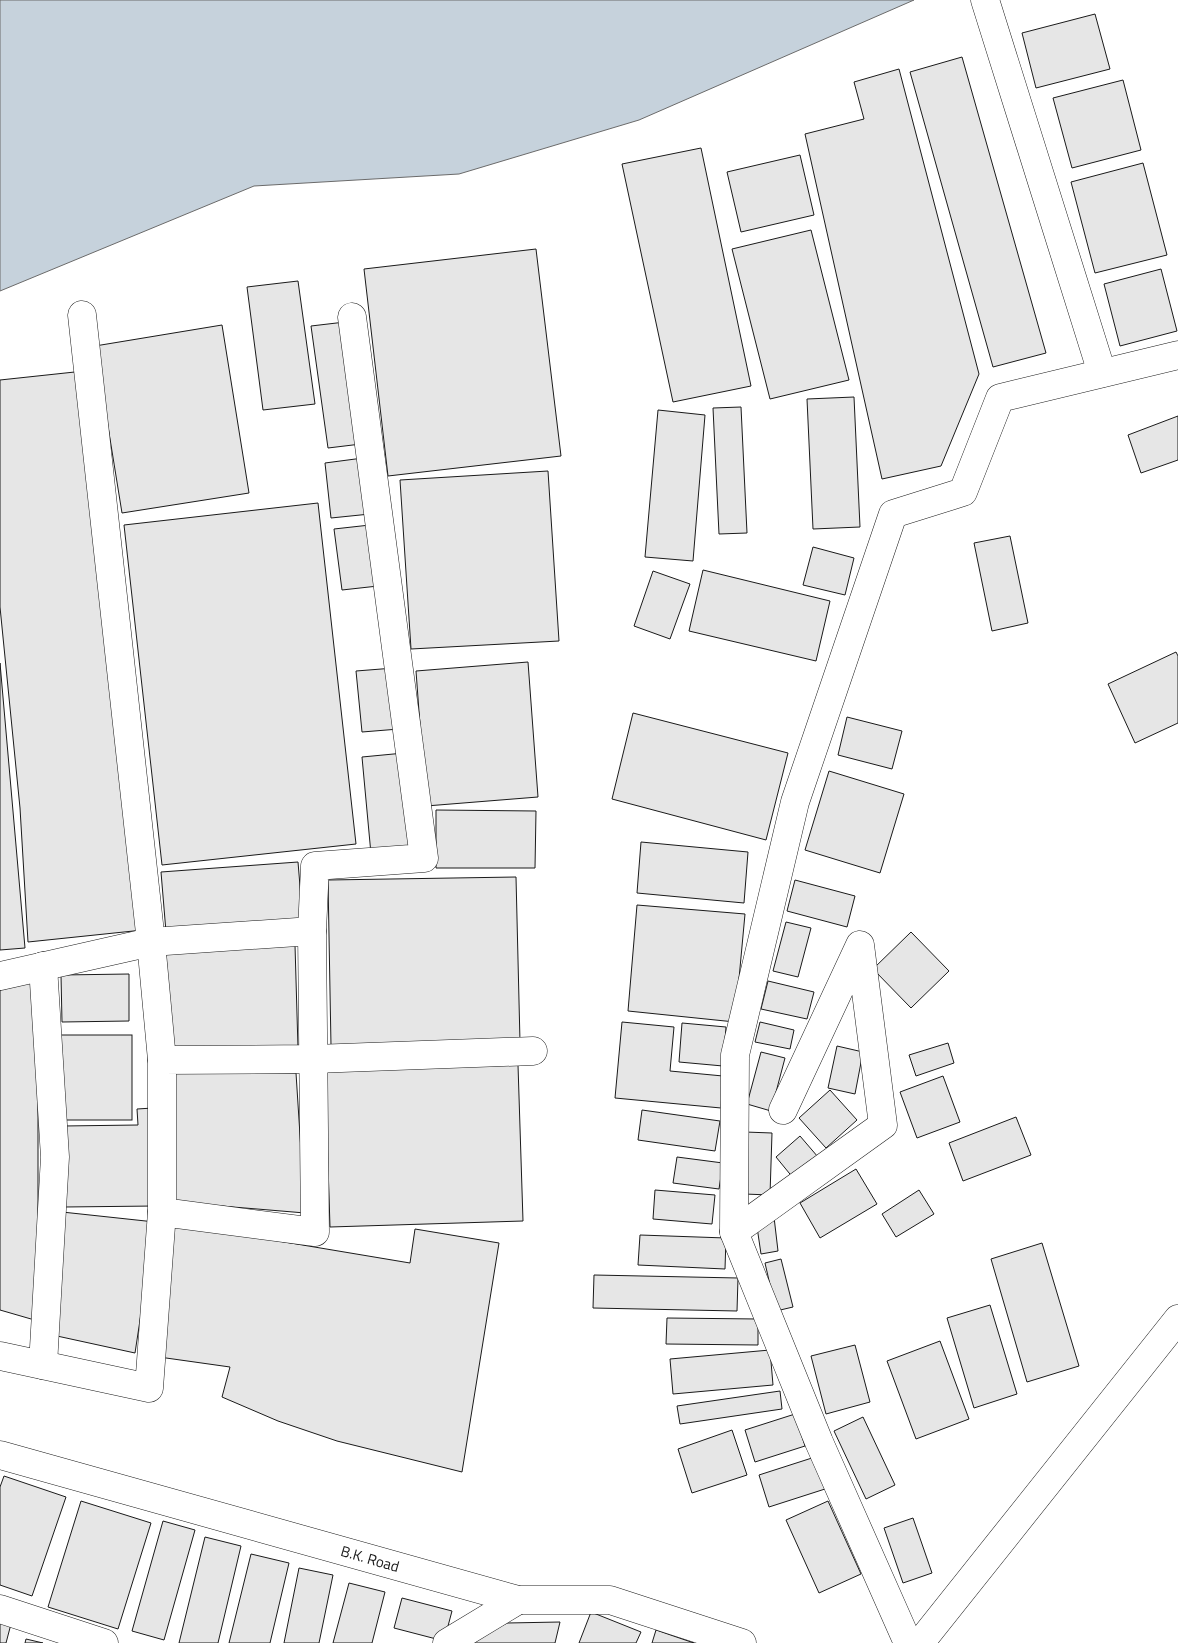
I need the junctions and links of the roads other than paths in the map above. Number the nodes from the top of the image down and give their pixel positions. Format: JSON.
{"nodes":[{"id":1,"x":985,"y":0,"type":"edge"},
{"id":2,"x":82,"y":315,"type":"dead end"},
{"id":3,"x":352,"y":317,"type":"dead end"},
{"id":4,"x":1178,"y":355,"type":"edge"},
{"id":5,"x":1102,"y":374,"type":"junction"},
{"id":6,"x":312,"y":931,"type":"junction"},
{"id":7,"x":151,"y":942,"type":"junction"},
{"id":8,"x":43,"y":966,"type":"junction"},
{"id":9,"x":0,"y":976,"type":"edge"},
{"id":10,"x":533,"y":1051,"type":"dead end"},
{"id":11,"x":162,"y":1060,"type":"junction"},
{"id":12,"x":314,"y":1060,"type":"junction"},
{"id":13,"x":783,"y":1110,"type":"dead end"},
{"id":14,"x":162,"y":1212,"type":"junction"},
{"id":15,"x":734,"y":1232,"type":"junction"},
{"id":16,"x":1178,"y":1319,"type":"edge"},
{"id":17,"x":0,"y":1356,"type":"edge"},
{"id":18,"x":43,"y":1365,"type":"junction"},
{"id":19,"x":0,"y":1455,"type":"edge"},
{"id":20,"x":518,"y":1600,"type":"junction"},
{"id":21,"x":0,"y":1609,"type":"edge"},
{"id":22,"x":104,"y":1643,"type":"edge"},
{"id":23,"x":446,"y":1643,"type":"edge"},
{"id":24,"x":742,"y":1643,"type":"edge"},
{"id":25,"x":908,"y":1643,"type":"edge"},
{"id":26,"x":920,"y":1643,"type":"edge"}],
"edges":[{"from":1,"to":5,"type":"street"},
{"from":2,"to":7,"type":"street"},
{"from":3,"to":6,"type":"street"},
{"from":4,"to":5,"type":"street"},
{"from":5,"to":15,"type":"street"},
{"from":6,"to":7,"type":"street"},
{"from":6,"to":12,"type":"street"},
{"from":7,"to":8,"type":"street"},
{"from":7,"to":11,"type":"street"},
{"from":8,"to":9,"type":"street"},
{"from":8,"to":18,"type":"street"},
{"from":10,"to":12,"type":"street"},
{"from":11,"to":12,"type":"street"},
{"from":11,"to":14,"type":"street"},
{"from":12,"to":14,"type":"street"},
{"from":13,"to":15,"type":"street"},
{"from":14,"to":18,"type":"street"},
{"from":15,"to":25,"type":"street"},
{"from":16,"to":26,"type":"street"},
{"from":17,"to":18,"type":"street"},
{"from":19,"to":20,"type":"street","name":"B.K. Road"},
{"from":20,"to":23,"type":"street"},
{"from":20,"to":24,"type":"street","name":"B.K. Road"},
{"from":21,"to":22,"type":"street"}]}
